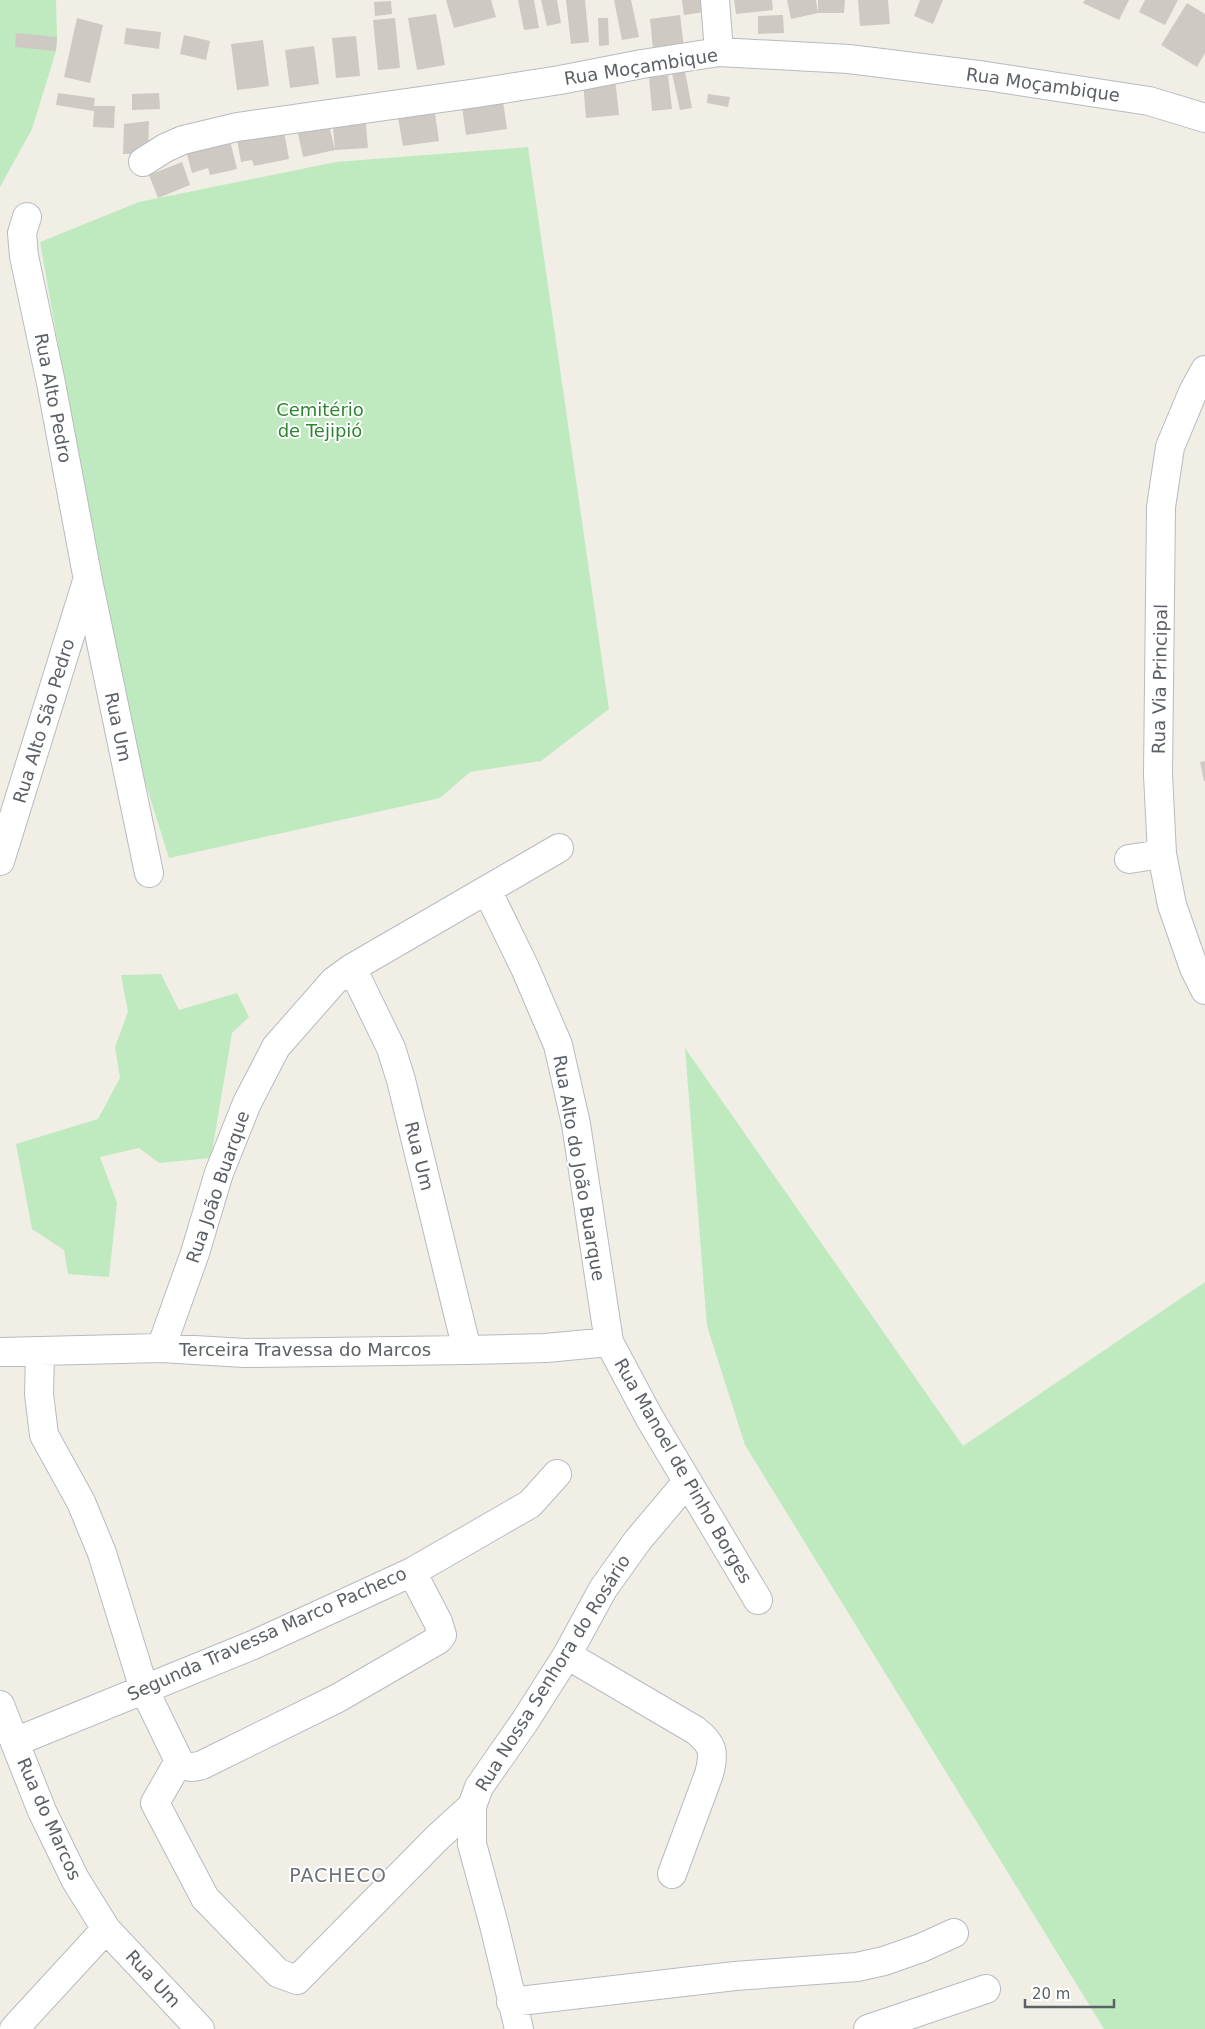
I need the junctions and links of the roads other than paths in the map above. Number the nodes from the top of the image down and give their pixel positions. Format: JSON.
{"nodes":[{"id":1,"x":715,"y":0,"type":"edge"},
{"id":2,"x":719,"y":52,"type":"junction"},
{"id":3,"x":1205,"y":118,"type":"edge"},
{"id":4,"x":143,"y":162,"type":"dead end"},
{"id":5,"x":27,"y":217,"type":"dead end"},
{"id":6,"x":1205,"y":370,"type":"edge"},
{"id":7,"x":88,"y":580,"type":"junction"},
{"id":8,"x":559,"y":848,"type":"dead end"},
{"id":9,"x":1162,"y":854,"type":"junction"},
{"id":10,"x":1129,"y":859,"type":"dead end"},
{"id":11,"x":0,"y":861,"type":"edge"},
{"id":12,"x":150,"y":873,"type":"dead end"},
{"id":13,"x":487,"y":890,"type":"junction"},
{"id":14,"x":352,"y":968,"type":"junction"},
{"id":15,"x":1205,"y":990,"type":"edge"},
{"id":16,"x":609,"y":1342,"type":"junction"},
{"id":17,"x":161,"y":1348,"type":"junction"},
{"id":18,"x":467,"y":1350,"type":"junction"},
{"id":19,"x":0,"y":1352,"type":"edge"},
{"id":20,"x":40,"y":1352,"type":"junction"},
{"id":21,"x":557,"y":1474,"type":"dead end"},
{"id":22,"x":687,"y":1482,"type":"junction"},
{"id":23,"x":412,"y":1572,"type":"junction"},
{"id":24,"x":758,"y":1600,"type":"dead end"},
{"id":25,"x":567,"y":1654,"type":"junction"},
{"id":26,"x":144,"y":1689,"type":"junction"},
{"id":27,"x":0,"y":1704,"type":"edge"},
{"id":28,"x":15,"y":1742,"type":"junction"},
{"id":29,"x":184,"y":1764,"type":"junction"},
{"id":30,"x":472,"y":1806,"type":"junction"},
{"id":31,"x":672,"y":1874,"type":"dead end"},
{"id":32,"x":106,"y":1929,"type":"junction"},
{"id":33,"x":954,"y":1933,"type":"dead end"},
{"id":34,"x":986,"y":1988,"type":"dead end"},
{"id":35,"x":511,"y":2002,"type":"junction"},
{"id":36,"x":14,"y":2029,"type":"edge"},
{"id":37,"x":200,"y":2029,"type":"edge"},
{"id":38,"x":519,"y":2029,"type":"edge"},
{"id":39,"x":868,"y":2029,"type":"edge"}],
"edges":[{"from":1,"to":2,"type":"street"},
{"from":2,"to":3,"type":"street","name":"Rua Moçambique"},
{"from":2,"to":4,"type":"street","name":"Rua Moçambique"},
{"from":5,"to":7,"type":"street","name":"Rua Alto Pedro"},
{"from":6,"to":9,"type":"street","name":"Rua Via Principal"},
{"from":7,"to":11,"type":"street","name":"Rua Alto São Pedro"},
{"from":7,"to":12,"type":"street","name":"Rua Um"},
{"from":8,"to":13,"type":"street","name":"Rua João Buarque"},
{"from":9,"to":10,"type":"street"},
{"from":9,"to":15,"type":"street","name":"Rua Via Principal"},
{"from":13,"to":14,"type":"street","name":"Rua João Buarque"},
{"from":13,"to":16,"type":"street","name":"Rua Alto do João Buarque"},
{"from":14,"to":17,"type":"street","name":"Rua João Buarque"},
{"from":14,"to":18,"type":"street","name":"Rua Um"},
{"from":16,"to":18,"type":"street","name":"Terceira Travessa do Marcos"},
{"from":16,"to":22,"type":"street","name":"Rua Manoel de Pinho Borges"},
{"from":17,"to":18,"type":"street","name":"Terceira Travessa do Marcos"},
{"from":17,"to":20,"type":"street","name":"Terceira Travessa do Marcos"},
{"from":19,"to":20,"type":"street","name":"Terceira Travessa do Marcos"},
{"from":20,"to":26,"type":"street"},
{"from":21,"to":23,"type":"street","name":"Segunda Travessa Marco Pacheco"},
{"from":22,"to":24,"type":"street","name":"Rua Manoel de Pinho Borges"},
{"from":22,"to":25,"type":"street","name":"Rua Nossa Senhora do Rosário"},
{"from":23,"to":26,"type":"street","name":"Segunda Travessa Marco Pacheco"},
{"from":23,"to":29,"type":"street"},
{"from":25,"to":30,"type":"street","name":"Rua Nossa Senhora do Rosário"},
{"from":25,"to":31,"type":"street"},
{"from":26,"to":28,"type":"street","name":"Segunda Travessa Marco Pacheco"},
{"from":26,"to":29,"type":"street"},
{"from":27,"to":28,"type":"street","name":"Rua do Marcos"},
{"from":28,"to":32,"type":"street","name":"Rua do Marcos"},
{"from":29,"to":30,"type":"street"},
{"from":30,"to":35,"type":"street","name":"Rua Nossa Senhora do Rosário"},
{"from":32,"to":36,"type":"street"},
{"from":32,"to":37,"type":"street","name":"Rua Um"},
{"from":33,"to":35,"type":"street"},
{"from":34,"to":39,"type":"street"},
{"from":35,"to":38,"type":"street","name":"Rua Nossa Senhora do Rosário"}]}
